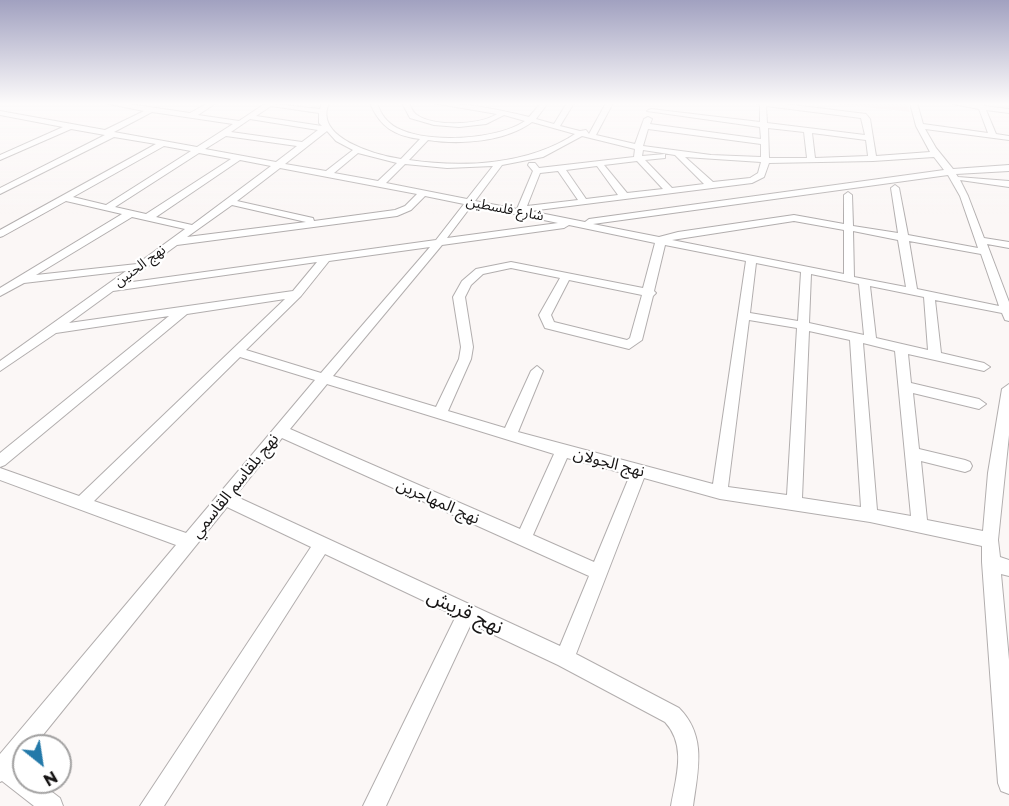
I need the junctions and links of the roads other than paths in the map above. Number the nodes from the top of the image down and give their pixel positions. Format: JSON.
{"nodes":[{"id":1,"x":39,"y":141,"type":"edge"},
{"id":2,"x":96,"y":141,"type":"edge"},
{"id":3,"x":149,"y":141,"type":"edge"},
{"id":4,"x":214,"y":141,"type":"edge"},
{"id":5,"x":271,"y":141,"type":"edge"},
{"id":6,"x":309,"y":141,"type":"edge"},
{"id":7,"x":340,"y":141,"type":"edge"},
{"id":8,"x":423,"y":141,"type":"edge"},
{"id":9,"x":570,"y":141,"type":"edge"},
{"id":10,"x":618,"y":141,"type":"edge"},
{"id":11,"x":620,"y":141,"type":"edge"},
{"id":12,"x":640,"y":141,"type":"edge"},
{"id":13,"x":754,"y":141,"type":"edge"},
{"id":14,"x":809,"y":141,"type":"edge"},
{"id":15,"x":869,"y":141,"type":"edge"},
{"id":16,"x":928,"y":141,"type":"edge"},
{"id":17,"x":764,"y":142,"type":"joint"},
{"id":18,"x":164,"y":143,"type":"junction"},
{"id":19,"x":303,"y":145,"type":"junction"},
{"id":20,"x":638,"y":145,"type":"junction"},
{"id":21,"x":199,"y":150,"type":"junction"},
{"id":22,"x":357,"y":150,"type":"junction"},
{"id":23,"x":934,"y":152,"type":"junction"},
{"id":24,"x":678,"y":154,"type":"junction"},
{"id":25,"x":239,"y":157,"type":"junction"},
{"id":26,"x":872,"y":157,"type":"junction"},
{"id":27,"x":0,"y":158,"type":"edge"},
{"id":28,"x":638,"y":158,"type":"junction"},
{"id":29,"x":811,"y":158,"type":"junction"},
{"id":30,"x":526,"y":159,"type":"junction"},
{"id":31,"x":763,"y":160,"type":"junction"},
{"id":32,"x":402,"y":161,"type":"junction"},
{"id":33,"x":1009,"y":161,"type":"edge"},
{"id":34,"x":500,"y":162,"type":"junction"},
{"id":35,"x":599,"y":164,"type":"junction"},
{"id":36,"x":276,"y":167,"type":"junction"},
{"id":37,"x":1009,"y":168,"type":"edge"},
{"id":38,"x":561,"y":169,"type":"junction"},
{"id":39,"x":537,"y":171,"type":"junction"},
{"id":40,"x":948,"y":173,"type":"junction"},
{"id":41,"x":328,"y":174,"type":"junction"},
{"id":42,"x":380,"y":184,"type":"junction"},
{"id":43,"x":1009,"y":184,"type":"edge"},
{"id":44,"x":711,"y":185,"type":"junction"},
{"id":45,"x":895,"y":188,"type":"dead end"},
{"id":46,"x":669,"y":190,"type":"junction"},
{"id":47,"x":0,"y":191,"type":"edge"},
{"id":48,"x":421,"y":195,"type":"junction"},
{"id":49,"x":848,"y":195,"type":"dead end"},
{"id":50,"x":624,"y":196,"type":"junction"},
{"id":51,"x":64,"y":198,"type":"junction"},
{"id":52,"x":583,"y":201,"type":"junction"},
{"id":53,"x":230,"y":202,"type":"junction"},
{"id":54,"x":471,"y":202,"type":"junction"},
{"id":55,"x":109,"y":207,"type":"junction"},
{"id":56,"x":519,"y":210,"type":"junction"},
{"id":57,"x":130,"y":213,"type":"junction"},
{"id":58,"x":149,"y":217,"type":"junction"},
{"id":59,"x":321,"y":222,"type":"junction"},
{"id":60,"x":576,"y":223,"type":"junction"},
{"id":61,"x":850,"y":227,"type":"junction"},
{"id":62,"x":192,"y":228,"type":"junction"},
{"id":63,"x":0,"y":234,"type":"edge"},
{"id":64,"x":904,"y":237,"type":"junction"},
{"id":65,"x":440,"y":240,"type":"junction"},
{"id":66,"x":661,"y":240,"type":"junction"},
{"id":67,"x":981,"y":240,"type":"junction"},
{"id":68,"x":174,"y":242,"type":"junction"},
{"id":69,"x":1009,"y":245,"type":"edge"},
{"id":70,"x":985,"y":252,"type":"junction"},
{"id":71,"x":327,"y":257,"type":"junction"},
{"id":72,"x":751,"y":259,"type":"junction"},
{"id":73,"x":136,"y":267,"type":"junction"},
{"id":74,"x":806,"y":270,"type":"junction"},
{"id":75,"x":566,"y":276,"type":"junction"},
{"id":76,"x":849,"y":279,"type":"junction"},
{"id":77,"x":20,"y":281,"type":"junction"},
{"id":78,"x":864,"y":282,"type":"junction"},
{"id":79,"x":0,"y":284,"type":"edge"},
{"id":80,"x":111,"y":288,"type":"junction"},
{"id":81,"x":912,"y":292,"type":"junction"},
{"id":82,"x":0,"y":293,"type":"edge"},
{"id":83,"x":650,"y":293,"type":"junction"},
{"id":84,"x":297,"y":294,"type":"junction"},
{"id":85,"x":929,"y":295,"type":"junction"},
{"id":86,"x":185,"y":309,"type":"junction"},
{"id":87,"x":1009,"y":315,"type":"edge"},
{"id":88,"x":744,"y":316,"type":"junction"},
{"id":89,"x":801,"y":325,"type":"junction"},
{"id":90,"x":52,"y":330,"type":"junction"},
{"id":91,"x":863,"y":338,"type":"junction"},
{"id":92,"x":901,"y":347,"type":"junction"},
{"id":93,"x":237,"y":352,"type":"junction"},
{"id":94,"x":935,"y":355,"type":"junction"},
{"id":95,"x":0,"y":367,"type":"edge"},
{"id":96,"x":984,"y":367,"type":"dead end"},
{"id":97,"x":537,"y":371,"type":"dead end"},
{"id":98,"x":324,"y":378,"type":"junction"},
{"id":99,"x":905,"y":386,"type":"junction"},
{"id":100,"x":1009,"y":389,"type":"edge"},
{"id":101,"x":979,"y":404,"type":"dead end"},
{"id":102,"x":440,"y":413,"type":"junction"},
{"id":103,"x":280,"y":430,"type":"junction"},
{"id":104,"x":510,"y":434,"type":"junction"},
{"id":105,"x":563,"y":451,"type":"junction"},
{"id":106,"x":1004,"y":451,"type":"edge"},
{"id":107,"x":912,"y":453,"type":"junction"},
{"id":108,"x":0,"y":461,"type":"edge"},
{"id":109,"x":965,"y":466,"type":"dead end"},
{"id":110,"x":639,"y":471,"type":"junction"},
{"id":111,"x":0,"y":474,"type":"edge"},
{"id":112,"x":720,"y":492,"type":"junction"},
{"id":113,"x":225,"y":499,"type":"junction"},
{"id":114,"x":83,"y":502,"type":"junction"},
{"id":115,"x":794,"y":502,"type":"junction"},
{"id":116,"x":870,"y":515,"type":"junction"},
{"id":117,"x":921,"y":525,"type":"junction"},
{"id":118,"x":524,"y":540,"type":"junction"},
{"id":119,"x":990,"y":540,"type":"junction"},
{"id":120,"x":190,"y":542,"type":"junction"},
{"id":121,"x":323,"y":543,"type":"junction"},
{"id":122,"x":990,"y":562,"type":"junction"},
{"id":123,"x":1009,"y":568,"type":"edge"},
{"id":124,"x":598,"y":572,"type":"junction"},
{"id":125,"x":467,"y":613,"type":"junction"},
{"id":126,"x":565,"y":658,"type":"junction"},
{"id":127,"x":1005,"y":701,"type":"edge"},
{"id":128,"x":1,"y":770,"type":"edge"},
{"id":129,"x":1009,"y":783,"type":"edge"},
{"id":130,"x":52,"y":806,"type":"edge"},
{"id":131,"x":151,"y":806,"type":"edge"},
{"id":132,"x":374,"y":806,"type":"edge"},
{"id":133,"x":682,"y":806,"type":"edge"}],
"edges":[{"from":1,"to":27,"type":"street"},
{"from":2,"to":47,"type":"street"},
{"from":3,"to":18,"type":"street","name":"شارع فلسطين"},
{"from":4,"to":21,"type":"street"},
{"from":5,"to":19,"type":"street"},
{"from":6,"to":19,"type":"street","name":"نهج الحنين"},
{"from":7,"to":22,"type":"street"},
{"from":8,"to":32,"type":"street"},
{"from":9,"to":30,"type":"street"},
{"from":10,"to":20,"type":"street"},
{"from":11,"to":20,"type":"street"},
{"from":12,"to":20,"type":"street"},
{"from":13,"to":17,"type":"street"},
{"from":14,"to":29,"type":"street"},
{"from":15,"to":26,"type":"street"},
{"from":16,"to":23,"type":"street"},
{"from":17,"to":31,"type":"street"},
{"from":18,"to":21,"type":"street","name":"شارع فلسطين"},
{"from":18,"to":51,"type":"street"},
{"from":19,"to":36,"type":"street","name":"نهج الحنين"},
{"from":20,"to":24,"type":"street"},
{"from":20,"to":28,"type":"street"},
{"from":20,"to":31,"type":"street"},
{"from":21,"to":25,"type":"street","name":"شارع فلسطين"},
{"from":21,"to":55,"type":"street"},
{"from":22,"to":32,"type":"street"},
{"from":22,"to":41,"type":"street"},
{"from":23,"to":26,"type":"street"},
{"from":23,"to":40,"type":"street"},
{"from":24,"to":28,"type":"street"},
{"from":24,"to":31,"type":"street"},
{"from":24,"to":44,"type":"street"},
{"from":25,"to":36,"type":"street","name":"شارع فلسطين"},
{"from":25,"to":58,"type":"street"},
{"from":26,"to":29,"type":"street"},
{"from":26,"to":31,"type":"street"},
{"from":28,"to":35,"type":"street"},
{"from":28,"to":46,"type":"street"},
{"from":29,"to":31,"type":"street"},
{"from":30,"to":34,"type":"street"},
{"from":30,"to":39,"type":"street"},
{"from":31,"to":44,"type":"street"},
{"from":32,"to":34,"type":"street"},
{"from":32,"to":42,"type":"street"},
{"from":33,"to":40,"type":"street"},
{"from":34,"to":54,"type":"street","name":"نهج بلقاسم القاسمي"},
{"from":35,"to":38,"type":"street"},
{"from":35,"to":50,"type":"street"},
{"from":36,"to":41,"type":"street","name":"شارع فلسطين"},
{"from":36,"to":48,"type":"street"},
{"from":36,"to":53,"type":"street","name":"نهج الحنين"},
{"from":37,"to":40,"type":"street"},
{"from":38,"to":39,"type":"street"},
{"from":38,"to":52,"type":"street"},
{"from":39,"to":56,"type":"street"},
{"from":40,"to":43,"type":"street"},
{"from":40,"to":60,"type":"street"},
{"from":40,"to":67,"type":"street"},
{"from":41,"to":42,"type":"street","name":"شارع فلسطين"},
{"from":42,"to":48,"type":"street","name":"شارع فلسطين"},
{"from":44,"to":46,"type":"street"},
{"from":45,"to":64,"type":"street"},
{"from":46,"to":50,"type":"street"},
{"from":48,"to":54,"type":"street","name":"شارع فلسطين"},
{"from":48,"to":59,"type":"street"},
{"from":49,"to":61,"type":"street"},
{"from":50,"to":52,"type":"street"},
{"from":51,"to":55,"type":"street"},
{"from":51,"to":63,"type":"street"},
{"from":52,"to":56,"type":"street"},
{"from":53,"to":59,"type":"street"},
{"from":53,"to":62,"type":"street","name":"نهج الحنين"},
{"from":54,"to":56,"type":"street","name":"شارع فلسطين"},
{"from":54,"to":65,"type":"street","name":"نهج بلقاسم القاسمي"},
{"from":55,"to":57,"type":"street"},
{"from":56,"to":60,"type":"street","name":"شارع فلسطين"},
{"from":57,"to":58,"type":"street"},
{"from":57,"to":77,"type":"street"},
{"from":58,"to":62,"type":"street"},
{"from":59,"to":68,"type":"street"},
{"from":60,"to":65,"type":"street"},
{"from":60,"to":66,"type":"street","name":"شارع فلسطين"},
{"from":61,"to":64,"type":"street"},
{"from":61,"to":66,"type":"street"},
{"from":61,"to":76,"type":"street"},
{"from":62,"to":68,"type":"street","name":"نهج الحنين"},
{"from":64,"to":70,"type":"street"},
{"from":64,"to":81,"type":"street"},
{"from":65,"to":71,"type":"street"},
{"from":65,"to":98,"type":"street","name":"نهج بلقاسم القاسمي"},
{"from":66,"to":72,"type":"street","name":"شارع فلسطين"},
{"from":66,"to":83,"type":"street"},
{"from":67,"to":69,"type":"street"},
{"from":67,"to":70,"type":"street"},
{"from":68,"to":73,"type":"street","name":"نهج الحنين"},
{"from":70,"to":87,"type":"street"},
{"from":71,"to":80,"type":"street"},
{"from":71,"to":84,"type":"street"},
{"from":72,"to":74,"type":"street","name":"شارع فلسطين"},
{"from":72,"to":88,"type":"street"},
{"from":73,"to":77,"type":"street"},
{"from":73,"to":80,"type":"street","name":"نهج الحنين"},
{"from":74,"to":76,"type":"street","name":"شارع فلسطين"},
{"from":74,"to":89,"type":"street"},
{"from":75,"to":83,"type":"street"},
{"from":75,"to":83,"type":"street"},
{"from":75,"to":102,"type":"street"},
{"from":76,"to":78,"type":"street","name":"شارع فلسطين"},
{"from":77,"to":79,"type":"street"},
{"from":77,"to":82,"type":"street"},
{"from":78,"to":81,"type":"street","name":"شارع فلسطين"},
{"from":78,"to":91,"type":"street"},
{"from":80,"to":90,"type":"street","name":"نهج الحنين"},
{"from":81,"to":85,"type":"street","name":"شارع فلسطين"},
{"from":84,"to":86,"type":"street"},
{"from":84,"to":93,"type":"street"},
{"from":85,"to":87,"type":"street","name":"شارع فلسطين"},
{"from":85,"to":94,"type":"street"},
{"from":86,"to":90,"type":"street"},
{"from":86,"to":108,"type":"street"},
{"from":88,"to":89,"type":"street"},
{"from":88,"to":112,"type":"street"},
{"from":89,"to":91,"type":"street"},
{"from":89,"to":115,"type":"street"},
{"from":90,"to":95,"type":"street","name":"نهج الحنين"},
{"from":91,"to":92,"type":"street"},
{"from":91,"to":116,"type":"street"},
{"from":92,"to":94,"type":"street"},
{"from":92,"to":99,"type":"street"},
{"from":93,"to":98,"type":"street","name":"نهج الجولان"},
{"from":93,"to":114,"type":"street"},
{"from":94,"to":96,"type":"street"},
{"from":97,"to":104,"type":"street"},
{"from":98,"to":102,"type":"street","name":"نهج الجولان"},
{"from":98,"to":103,"type":"street","name":"نهج بلقاسم القاسمي"},
{"from":99,"to":101,"type":"street"},
{"from":99,"to":107,"type":"street"},
{"from":100,"to":106,"type":"street"},
{"from":102,"to":104,"type":"street","name":"نهج الجولان"},
{"from":103,"to":113,"type":"street","name":"نهج بلقاسم القاسمي"},
{"from":103,"to":118,"type":"street","name":"نهج المهاجرين"},
{"from":104,"to":105,"type":"street","name":"نهج الجولان"},
{"from":105,"to":110,"type":"street","name":"نهج الجولان"},
{"from":105,"to":118,"type":"street"},
{"from":106,"to":119,"type":"street"},
{"from":107,"to":109,"type":"street"},
{"from":107,"to":117,"type":"street"},
{"from":110,"to":112,"type":"street","name":"نهج الجولان"},
{"from":110,"to":124,"type":"street"},
{"from":111,"to":114,"type":"street"},
{"from":112,"to":115,"type":"street","name":"نهج الجولان"},
{"from":113,"to":120,"type":"street","name":"نهج بلقاسم القاسمي"},
{"from":113,"to":121,"type":"street","name":"نهج قريش"},
{"from":114,"to":120,"type":"street"},
{"from":115,"to":116,"type":"street","name":"نهج الجولان"},
{"from":116,"to":117,"type":"street","name":"نهج الجولان"},
{"from":117,"to":119,"type":"street","name":"نهج الجولان"},
{"from":118,"to":124,"type":"street","name":"نهج المهاجرين"},
{"from":119,"to":122,"type":"street"},
{"from":120,"to":128,"type":"street","name":"نهج بلقاسم القاسمي"},
{"from":121,"to":125,"type":"street","name":"نهج قريش"},
{"from":121,"to":131,"type":"street"},
{"from":122,"to":123,"type":"street"},
{"from":122,"to":127,"type":"street"},
{"from":124,"to":126,"type":"street"},
{"from":125,"to":126,"type":"street","name":"نهج قريش"},
{"from":125,"to":132,"type":"street"},
{"from":126,"to":133,"type":"street","name":"نهج قريش"},
{"from":127,"to":129,"type":"street"},
{"from":128,"to":130,"type":"street"}]}
